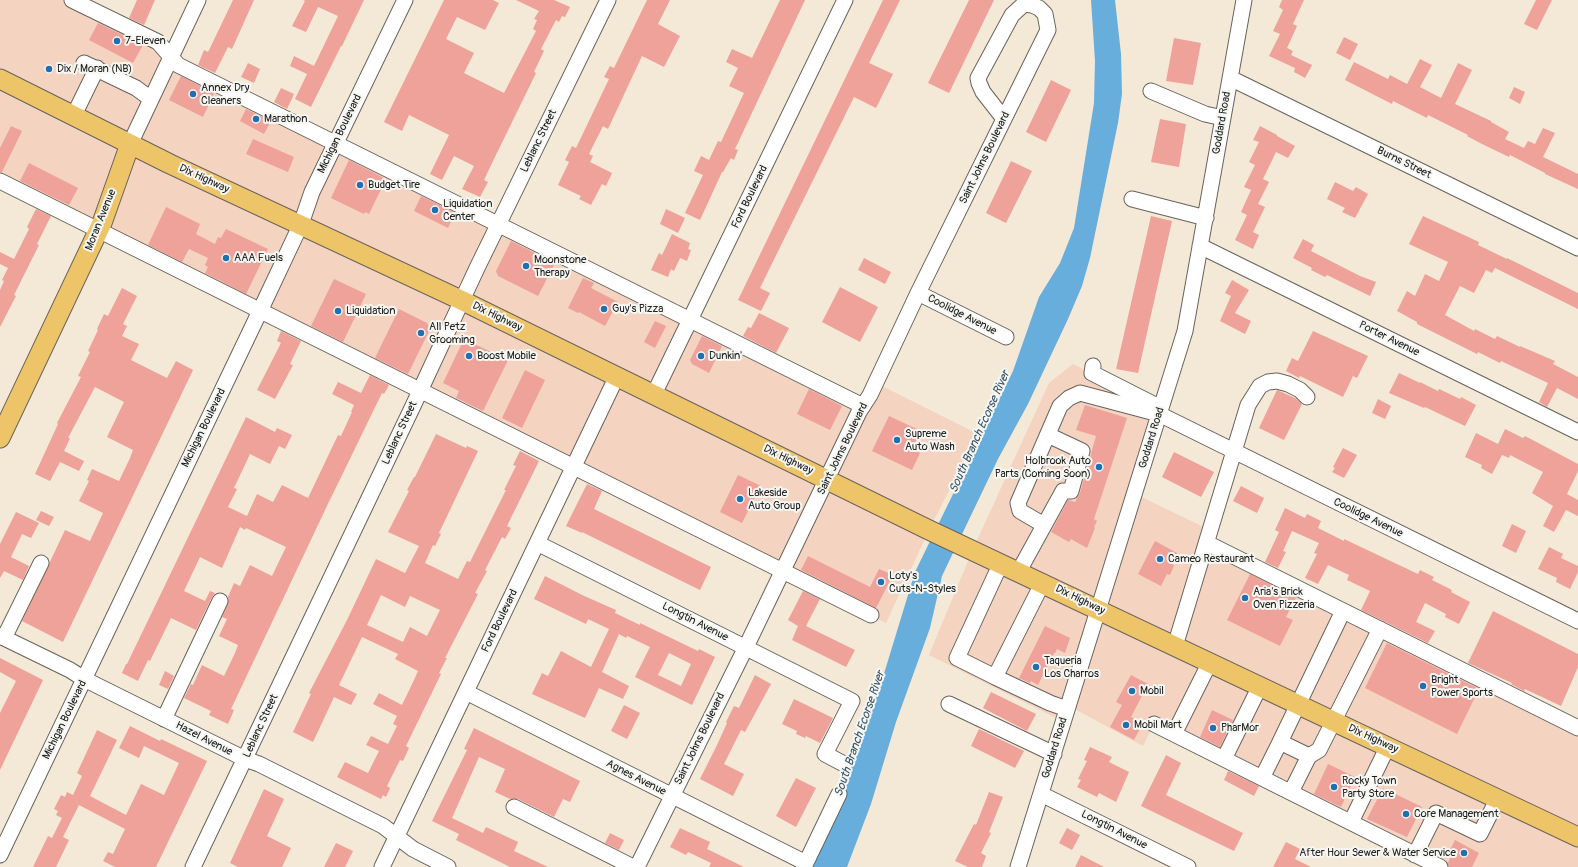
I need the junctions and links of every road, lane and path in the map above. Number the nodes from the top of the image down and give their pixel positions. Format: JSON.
{"nodes":[{"id":1,"x":72,"y":0,"type":"edge"},
{"id":2,"x":198,"y":0,"type":"edge"},
{"id":3,"x":405,"y":0,"type":"edge"},
{"id":4,"x":608,"y":0,"type":"edge"},
{"id":5,"x":845,"y":0,"type":"edge"},
{"id":6,"x":1244,"y":0,"type":"edge"},
{"id":7,"x":171,"y":55,"type":"junction"},
{"id":8,"x":1230,"y":78,"type":"junction"},
{"id":9,"x":0,"y":79,"type":"edge"},
{"id":10,"x":1151,"y":91,"type":"dead end"},
{"id":11,"x":151,"y":99,"type":"junction"},
{"id":12,"x":74,"y":116,"type":"junction"},
{"id":13,"x":1223,"y":118,"type":"junction"},
{"id":14,"x":1004,"y":119,"type":"junction"},
{"id":15,"x":130,"y":144,"type":"junction"},
{"id":16,"x":336,"y":144,"type":"junction"},
{"id":17,"x":0,"y":181,"type":"edge"},
{"id":18,"x":1132,"y":199,"type":"dead end"},
{"id":19,"x":1206,"y":218,"type":"junction"},
{"id":20,"x":301,"y":224,"type":"junction"},
{"id":21,"x":498,"y":225,"type":"junction"},
{"id":22,"x":99,"y":230,"type":"junction"},
{"id":23,"x":1200,"y":246,"type":"junction"},
{"id":24,"x":1578,"y":248,"type":"edge"},
{"id":25,"x":918,"y":293,"type":"junction"},
{"id":26,"x":463,"y":301,"type":"junction"},
{"id":27,"x":260,"y":311,"type":"junction"},
{"id":28,"x":690,"y":320,"type":"junction"},
{"id":29,"x":1006,"y":337,"type":"dead end"},
{"id":30,"x":1094,"y":366,"type":"dead end"},
{"id":31,"x":617,"y":376,"type":"junction"},
{"id":32,"x":420,"y":391,"type":"junction"},
{"id":33,"x":654,"y":394,"type":"junction"},
{"id":34,"x":1307,"y":397,"type":"dead end"},
{"id":35,"x":863,"y":406,"type":"junction"},
{"id":36,"x":1160,"y":411,"type":"junction"},
{"id":37,"x":1578,"y":432,"type":"edge"},
{"id":38,"x":1048,"y":435,"type":"junction"},
{"id":39,"x":0,"y":438,"type":"edge"},
{"id":40,"x":1234,"y":452,"type":"junction"},
{"id":41,"x":574,"y":468,"type":"junction"},
{"id":42,"x":828,"y":479,"type":"junction"},
{"id":43,"x":1044,"y":525,"type":"junction"},
{"id":44,"x":537,"y":543,"type":"junction"},
{"id":45,"x":1207,"y":543,"type":"junction"},
{"id":46,"x":41,"y":563,"type":"dead end"},
{"id":47,"x":1001,"y":563,"type":"junction"},
{"id":48,"x":1019,"y":571,"type":"junction"},
{"id":49,"x":783,"y":572,"type":"junction"},
{"id":50,"x":1042,"y":582,"type":"junction"},
{"id":51,"x":220,"y":601,"type":"dead end"},
{"id":52,"x":1098,"y":609,"type":"junction"},
{"id":53,"x":1344,"y":611,"type":"junction"},
{"id":54,"x":870,"y":615,"type":"dead end"},
{"id":55,"x":1578,"y":621,"type":"edge"},
{"id":56,"x":1380,"y":629,"type":"junction"},
{"id":57,"x":2,"y":637,"type":"edge"},
{"id":58,"x":1175,"y":646,"type":"junction"},
{"id":59,"x":746,"y":647,"type":"junction"},
{"id":60,"x":1210,"y":662,"type":"junction"},
{"id":61,"x":995,"y":677,"type":"junction"},
{"id":62,"x":84,"y":679,"type":"junction"},
{"id":63,"x":1260,"y":686,"type":"junction"},
{"id":64,"x":466,"y":692,"type":"junction"},
{"id":65,"x":949,"y":704,"type":"dead end"},
{"id":66,"x":1298,"y":704,"type":"junction"},
{"id":67,"x":1067,"y":709,"type":"junction"},
{"id":68,"x":164,"y":719,"type":"junction"},
{"id":69,"x":1333,"y":721,"type":"junction"},
{"id":70,"x":1154,"y":724,"type":"dead end"},
{"id":71,"x":1578,"y":728,"type":"edge"},
{"id":72,"x":1174,"y":734,"type":"junction"},
{"id":73,"x":1280,"y":742,"type":"junction"},
{"id":74,"x":1388,"y":746,"type":"junction"},
{"id":75,"x":1054,"y":754,"type":"junction"},
{"id":76,"x":1309,"y":756,"type":"junction"},
{"id":77,"x":1224,"y":759,"type":"junction"},
{"id":78,"x":245,"y":760,"type":"junction"},
{"id":79,"x":844,"y":764,"type":"dead end"},
{"id":80,"x":1262,"y":778,"type":"junction"},
{"id":81,"x":1291,"y":792,"type":"junction"},
{"id":82,"x":839,"y":794,"type":"dead end"},
{"id":83,"x":1041,"y":794,"type":"junction"},
{"id":84,"x":672,"y":796,"type":"junction"},
{"id":85,"x":1498,"y":798,"type":"junction"},
{"id":86,"x":514,"y":808,"type":"dead end"},
{"id":87,"x":1351,"y":822,"type":"junction"},
{"id":88,"x":396,"y":836,"type":"junction"},
{"id":89,"x":1578,"y":837,"type":"edge"},
{"id":90,"x":0,"y":855,"type":"edge"},
{"id":91,"x":1416,"y":855,"type":"junction"},
{"id":92,"x":805,"y":865,"type":"edge"},
{"id":93,"x":194,"y":867,"type":"edge"},
{"id":94,"x":382,"y":867,"type":"edge"},
{"id":95,"x":448,"y":867,"type":"edge"},
{"id":96,"x":633,"y":867,"type":"edge"},
{"id":97,"x":637,"y":867,"type":"edge"},
{"id":98,"x":1018,"y":867,"type":"edge"},
{"id":99,"x":1188,"y":867,"type":"edge"},
{"id":100,"x":1440,"y":867,"type":"edge"}],
"edges":[{"from":1,"to":7,"type":"street"},
{"from":2,"to":7,"type":"street","name":"Moran Avenue"},
{"from":3,"to":16,"type":"street","name":"Michigan Boulevard"},
{"from":4,"to":21,"type":"street","name":"Leblanc Street"},
{"from":5,"to":28,"type":"street","name":"Ford Boulevard"},
{"from":6,"to":8,"type":"street","name":"Goddard Road"},
{"from":7,"to":11,"type":"street","name":"Moran Avenue"},
{"from":7,"to":16,"type":"street"},
{"from":8,"to":13,"type":"street","name":"Goddard Road"},
{"from":8,"to":24,"type":"street","name":"Burns Street"},
{"from":9,"to":12,"type":"main road","name":"Dix Highway"},
{"from":10,"to":13,"type":"street"},
{"from":11,"to":12,"type":"street"},
{"from":11,"to":15,"type":"street","name":"Moran Avenue"},
{"from":12,"to":15,"type":"main road","name":"Dix Highway"},
{"from":13,"to":19,"type":"street","name":"Goddard Road"},
{"from":14,"to":14,"type":"street","name":"Saint Johns Boulevard"},
{"from":14,"to":25,"type":"street","name":"Saint Johns Boulevard"},
{"from":15,"to":20,"type":"main road","name":"Dix Highway"},
{"from":15,"to":22,"type":"main road","name":"Moran Avenue"},
{"from":16,"to":20,"type":"street","name":"Michigan Boulevard"},
{"from":16,"to":21,"type":"street"},
{"from":17,"to":22,"type":"street"},
{"from":18,"to":19,"type":"street"},
{"from":19,"to":23,"type":"street","name":"Goddard Road"},
{"from":20,"to":26,"type":"main road","name":"Dix Highway"},
{"from":20,"to":27,"type":"street","name":"Michigan Boulevard"},
{"from":21,"to":26,"type":"street","name":"Leblanc Street"},
{"from":21,"to":28,"type":"street"},
{"from":22,"to":27,"type":"street"},
{"from":22,"to":39,"type":"main road","name":"Moran Avenue"},
{"from":23,"to":36,"type":"street","name":"Goddard Road"},
{"from":23,"to":37,"type":"street","name":"Porter Avenue"},
{"from":25,"to":29,"type":"street","name":"Coolidge Avenue"},
{"from":25,"to":35,"type":"street","name":"Saint Johns Boulevard"},
{"from":26,"to":31,"type":"main road","name":"Dix Highway"},
{"from":26,"to":32,"type":"street","name":"Leblanc Street"},
{"from":27,"to":32,"type":"street"},
{"from":27,"to":62,"type":"street","name":"Michigan Boulevard"},
{"from":28,"to":33,"type":"street","name":"Ford Boulevard"},
{"from":28,"to":35,"type":"street"},
{"from":30,"to":36,"type":"street"},
{"from":31,"to":33,"type":"main road","name":"Dix Highway"},
{"from":31,"to":41,"type":"street","name":"Ford Boulevard"},
{"from":32,"to":41,"type":"street"},
{"from":32,"to":78,"type":"street","name":"Leblanc Street"},
{"from":33,"to":42,"type":"main road","name":"Dix Highway"},
{"from":34,"to":40,"type":"street"},
{"from":35,"to":42,"type":"street","name":"Saint Johns Boulevard"},
{"from":36,"to":38,"type":"street"},
{"from":36,"to":40,"type":"street","name":"Coolidge Avenue"},
{"from":36,"to":52,"type":"street","name":"Goddard Road"},
{"from":38,"to":43,"type":"street"},
{"from":38,"to":43,"type":"street"},
{"from":40,"to":45,"type":"street"},
{"from":40,"to":55,"type":"street","name":"Coolidge Avenue"},
{"from":41,"to":44,"type":"street","name":"Ford Boulevard"},
{"from":41,"to":49,"type":"street"},
{"from":42,"to":47,"type":"main road","name":"Dix Highway"},
{"from":42,"to":49,"type":"street","name":"Saint Johns Boulevard"},
{"from":43,"to":48,"type":"street"},
{"from":44,"to":59,"type":"street","name":"Longtin Avenue"},
{"from":44,"to":64,"type":"street","name":"Ford Boulevard"},
{"from":45,"to":53,"type":"street"},
{"from":45,"to":58,"type":"street"},
{"from":46,"to":57,"type":"street"},
{"from":47,"to":48,"type":"main road","name":"Dix Highway"},
{"from":47,"to":61,"type":"street"},
{"from":48,"to":50,"type":"main road","name":"Dix Highway"},
{"from":49,"to":54,"type":"street"},
{"from":49,"to":59,"type":"street","name":"Saint Johns Boulevard"},
{"from":50,"to":52,"type":"main road","name":"Dix Highway"},
{"from":50,"to":61,"type":"street"},
{"from":51,"to":68,"type":"street"},
{"from":52,"to":58,"type":"main road","name":"Dix Highway"},
{"from":52,"to":67,"type":"street","name":"Goddard Road"},
{"from":53,"to":56,"type":"street"},
{"from":53,"to":66,"type":"street"},
{"from":56,"to":69,"type":"street"},
{"from":56,"to":71,"type":"street"},
{"from":57,"to":62,"type":"street","name":"Hazel Avenue"},
{"from":58,"to":60,"type":"main road","name":"Dix Highway"},
{"from":59,"to":79,"type":"street","name":"Longtin Avenue"},
{"from":59,"to":84,"type":"street","name":"Saint Johns Boulevard"},
{"from":60,"to":63,"type":"main road","name":"Dix Highway"},
{"from":60,"to":72,"type":"street"},
{"from":61,"to":67,"type":"street"},
{"from":62,"to":68,"type":"street","name":"Hazel Avenue"},
{"from":62,"to":90,"type":"street","name":"Michigan Boulevard"},
{"from":63,"to":66,"type":"main road","name":"Dix Highway"},
{"from":63,"to":77,"type":"street"},
{"from":64,"to":84,"type":"street","name":"Agnes Avenue"},
{"from":64,"to":88,"type":"street","name":"Ford Boulevard"},
{"from":65,"to":75,"type":"street"},
{"from":66,"to":69,"type":"main road","name":"Dix Highway"},
{"from":66,"to":73,"type":"street"},
{"from":67,"to":75,"type":"street","name":"Goddard Road"},
{"from":68,"to":78,"type":"street","name":"Hazel Avenue"},
{"from":69,"to":74,"type":"main road","name":"Dix Highway"},
{"from":69,"to":76,"type":"street"},
{"from":70,"to":72,"type":"street"},
{"from":72,"to":77,"type":"street"},
{"from":73,"to":76,"type":"street"},
{"from":73,"to":80,"type":"street"},
{"from":74,"to":85,"type":"main road","name":"Dix Highway"},
{"from":74,"to":87,"type":"street"},
{"from":75,"to":83,"type":"street","name":"Goddard Road"},
{"from":76,"to":81,"type":"street"},
{"from":77,"to":80,"type":"street"},
{"from":78,"to":88,"type":"street","name":"Hazel Avenue"},
{"from":78,"to":93,"type":"street","name":"Leblanc Street"},
{"from":80,"to":81,"type":"street"},
{"from":81,"to":87,"type":"street"},
{"from":82,"to":92,"type":"street"},
{"from":83,"to":98,"type":"street","name":"Goddard Road"},
{"from":83,"to":99,"type":"street","name":"Longtin Avenue"},
{"from":84,"to":92,"type":"street","name":"Agnes Avenue"},
{"from":84,"to":97,"type":"street","name":"Saint Johns Boulevard"},
{"from":85,"to":89,"type":"main road","name":"Dix Highway"},
{"from":85,"to":91,"type":"street"},
{"from":86,"to":96,"type":"street"},
{"from":87,"to":91,"type":"street"},
{"from":88,"to":94,"type":"street","name":"Ford Boulevard"},
{"from":88,"to":95,"type":"street","name":"Hazel Avenue"},
{"from":91,"to":100,"type":"street"}]}
